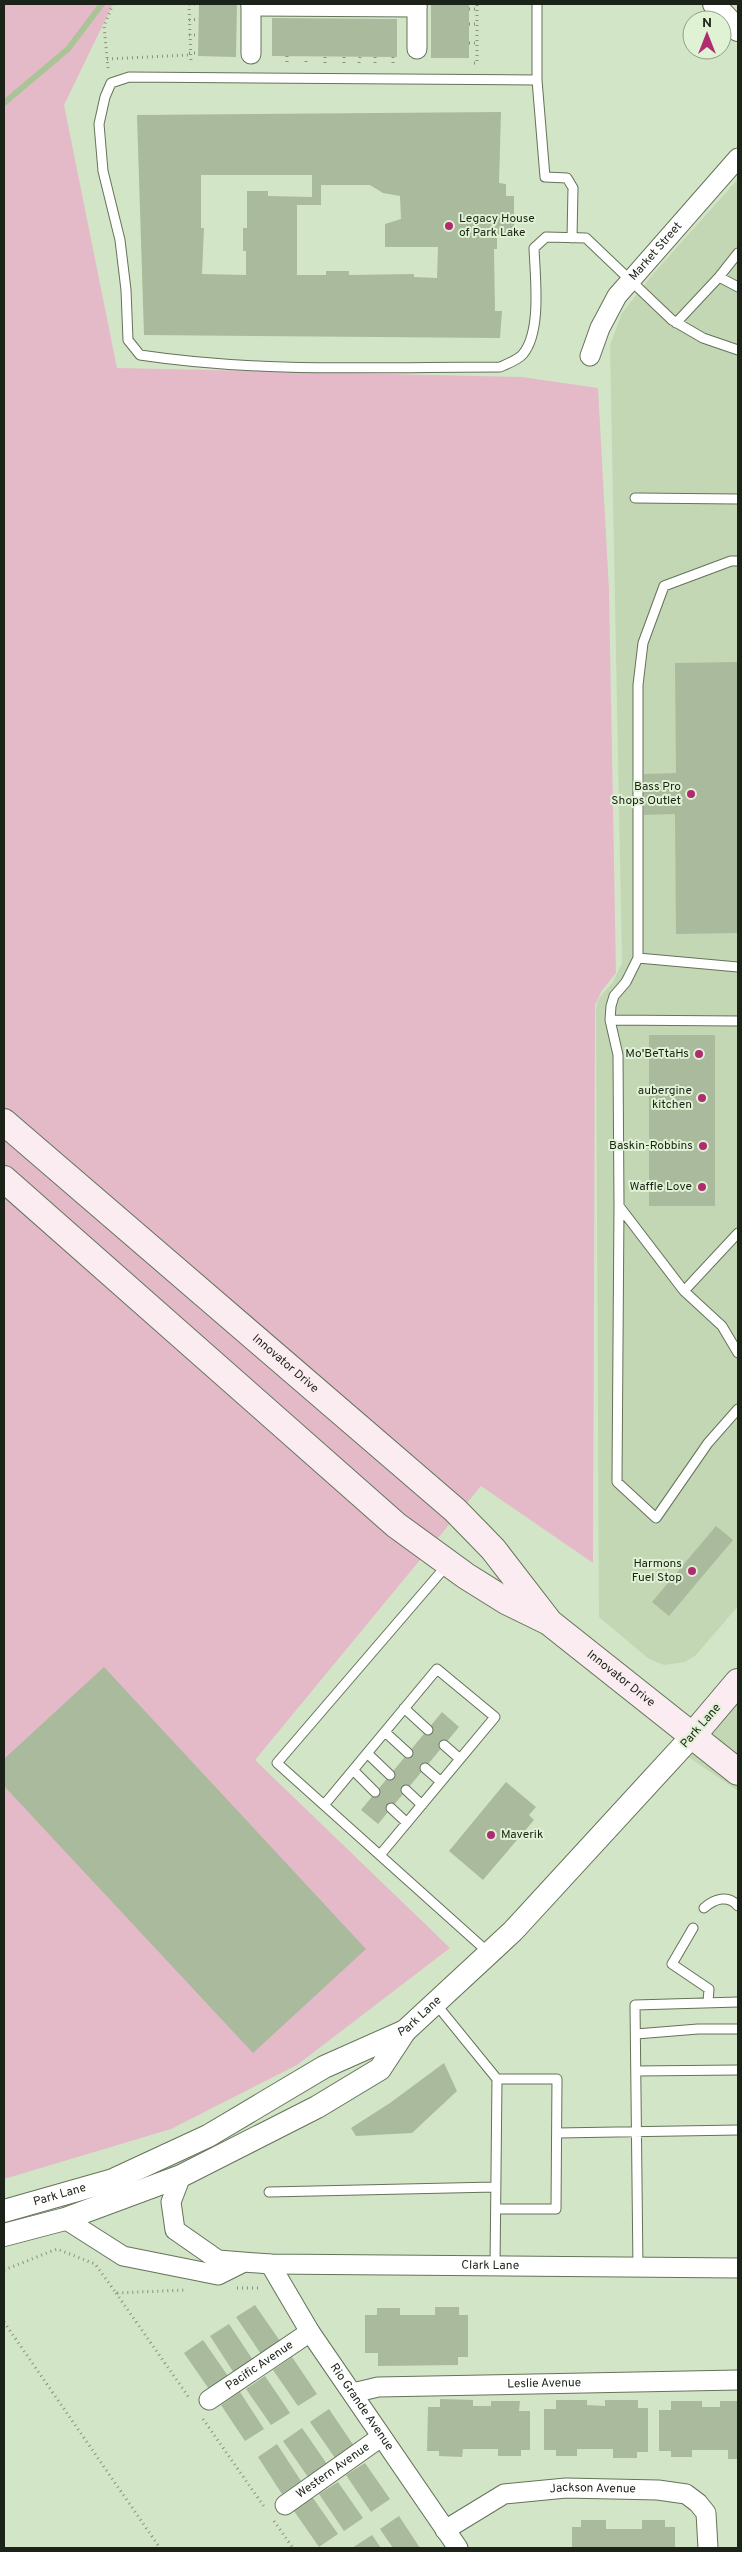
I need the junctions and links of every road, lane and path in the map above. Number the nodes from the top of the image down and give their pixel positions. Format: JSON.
{"nodes":[{"id":1,"x":113,"y":4,"type":"edge"},
{"id":2,"x":189,"y":4,"type":"edge"},
{"id":3,"x":199,"y":4,"type":"edge"},
{"id":4,"x":477,"y":4,"type":"edge"},
{"id":5,"x":537,"y":4,"type":"edge"},
{"id":6,"x":714,"y":4,"type":"edge"},
{"id":7,"x":251,"y":5,"type":"edge"},
{"id":8,"x":418,"y":5,"type":"edge"},
{"id":9,"x":469,"y":9,"type":"dead end"},
{"id":10,"x":477,"y":9,"type":"junction"},
{"id":11,"x":198,"y":19,"type":"dead end"},
{"id":12,"x":189,"y":20,"type":"junction"},
{"id":13,"x":469,"y":24,"type":"dead end"},
{"id":14,"x":477,"y":24,"type":"junction"},
{"id":15,"x":738,"y":30,"type":"edge"},
{"id":16,"x":189,"y":35,"type":"junction"},
{"id":17,"x":198,"y":35,"type":"dead end"},
{"id":18,"x":469,"y":44,"type":"dead end"},
{"id":19,"x":477,"y":44,"type":"junction"},
{"id":20,"x":418,"y":49,"type":"dead end"},
{"id":21,"x":198,"y":53,"type":"dead end"},
{"id":22,"x":189,"y":54,"type":"junction"},
{"id":23,"x":251,"y":54,"type":"dead end"},
{"id":24,"x":287,"y":56,"type":"dead end"},
{"id":25,"x":306,"y":57,"type":"dead end"},
{"id":26,"x":325,"y":57,"type":"dead end"},
{"id":27,"x":344,"y":57,"type":"dead end"},
{"id":28,"x":360,"y":57,"type":"dead end"},
{"id":29,"x":375,"y":57,"type":"dead end"},
{"id":30,"x":393,"y":57,"type":"dead end"},
{"id":31,"x":107,"y":59,"type":"junction"},
{"id":32,"x":199,"y":62,"type":"dead end"},
{"id":33,"x":278,"y":62,"type":"dead end"},
{"id":34,"x":287,"y":62,"type":"junction"},
{"id":35,"x":306,"y":62,"type":"junction"},
{"id":36,"x":325,"y":63,"type":"junction"},
{"id":37,"x":344,"y":63,"type":"junction"},
{"id":38,"x":360,"y":63,"type":"junction"},
{"id":39,"x":375,"y":63,"type":"junction"},
{"id":40,"x":393,"y":63,"type":"junction"},
{"id":41,"x":401,"y":63,"type":"dead end"},
{"id":42,"x":467,"y":63,"type":"dead end"},
{"id":43,"x":108,"y":68,"type":"dead end"},
{"id":44,"x":537,"y":80,"type":"junction"},
{"id":45,"x":738,"y":158,"type":"edge"},
{"id":46,"x":572,"y":238,"type":"junction"},
{"id":47,"x":738,"y":253,"type":"edge"},
{"id":48,"x":719,"y":277,"type":"junction"},
{"id":49,"x":629,"y":281,"type":"junction"},
{"id":50,"x":738,"y":287,"type":"edge"},
{"id":51,"x":676,"y":323,"type":"junction"},
{"id":52,"x":738,"y":350,"type":"edge"},
{"id":53,"x":590,"y":356,"type":"dead end"},
{"id":54,"x":635,"y":498,"type":"dead end"},
{"id":55,"x":738,"y":499,"type":"edge"},
{"id":56,"x":738,"y":561,"type":"edge"},
{"id":57,"x":638,"y":958,"type":"junction"},
{"id":58,"x":738,"y":966,"type":"edge"},
{"id":59,"x":610,"y":1020,"type":"junction"},
{"id":60,"x":738,"y":1021,"type":"edge"},
{"id":61,"x":4,"y":1122,"type":"edge"},
{"id":62,"x":4,"y":1179,"type":"edge"},
{"id":63,"x":619,"y":1206,"type":"junction"},
{"id":64,"x":738,"y":1233,"type":"edge"},
{"id":65,"x":684,"y":1291,"type":"junction"},
{"id":66,"x":738,"y":1353,"type":"edge"},
{"id":67,"x":738,"y":1409,"type":"edge"},
{"id":68,"x":449,"y":1563,"type":"junction"},
{"id":69,"x":549,"y":1622,"type":"junction"},
{"id":70,"x":738,"y":1682,"type":"edge"},
{"id":71,"x":404,"y":1708,"type":"junction"},
{"id":72,"x":428,"y":1730,"type":"dead end"},
{"id":73,"x":385,"y":1732,"type":"junction"},
{"id":74,"x":694,"y":1734,"type":"junction"},
{"id":75,"x":444,"y":1745,"type":"dead end"},
{"id":76,"x":367,"y":1753,"type":"junction"},
{"id":77,"x":408,"y":1753,"type":"dead end"},
{"id":78,"x":460,"y":1759,"type":"junction"},
{"id":79,"x":425,"y":1768,"type":"dead end"},
{"id":80,"x":353,"y":1770,"type":"junction"},
{"id":81,"x":738,"y":1772,"type":"edge"},
{"id":82,"x":390,"y":1775,"type":"dead end"},
{"id":83,"x":441,"y":1782,"type":"junction"},
{"id":84,"x":406,"y":1790,"type":"dead end"},
{"id":85,"x":375,"y":1792,"type":"dead end"},
{"id":86,"x":324,"y":1805,"type":"junction"},
{"id":87,"x":422,"y":1805,"type":"junction"},
{"id":88,"x":391,"y":1808,"type":"dead end"},
{"id":89,"x":407,"y":1823,"type":"junction"},
{"id":90,"x":380,"y":1855,"type":"junction"},
{"id":91,"x":738,"y":1906,"type":"edge"},
{"id":92,"x":704,"y":1908,"type":"dead end"},
{"id":93,"x":693,"y":1928,"type":"dead end"},
{"id":94,"x":490,"y":1954,"type":"junction"},
{"id":95,"x":708,"y":2002,"type":"junction"},
{"id":96,"x":738,"y":2002,"type":"edge"},
{"id":97,"x":436,"y":2003,"type":"junction"},
{"id":98,"x":738,"y":2029,"type":"edge"},
{"id":99,"x":405,"y":2031,"type":"junction"},
{"id":100,"x":636,"y":2034,"type":"junction"},
{"id":101,"x":738,"y":2070,"type":"edge"},
{"id":102,"x":636,"y":2071,"type":"junction"},
{"id":103,"x":497,"y":2079,"type":"junction"},
{"id":104,"x":738,"y":2130,"type":"edge"},
{"id":105,"x":557,"y":2133,"type":"junction"},
{"id":106,"x":638,"y":2133,"type":"junction"},
{"id":107,"x":181,"y":2176,"type":"junction"},
{"id":108,"x":495,"y":2187,"type":"junction"},
{"id":109,"x":269,"y":2192,"type":"dead end"},
{"id":110,"x":496,"y":2209,"type":"junction"},
{"id":111,"x":4,"y":2211,"type":"edge"},
{"id":112,"x":65,"y":2219,"type":"junction"},
{"id":113,"x":4,"y":2235,"type":"edge"},
{"id":114,"x":243,"y":2263,"type":"junction"},
{"id":115,"x":270,"y":2264,"type":"junction"},
{"id":116,"x":495,"y":2267,"type":"junction"},
{"id":117,"x":738,"y":2268,"type":"edge"},
{"id":118,"x":638,"y":2269,"type":"junction"},
{"id":119,"x":4,"y":2322,"type":"edge"},
{"id":120,"x":310,"y":2332,"type":"junction"},
{"id":121,"x":738,"y":2380,"type":"edge"},
{"id":122,"x":353,"y":2393,"type":"junction"},
{"id":123,"x":209,"y":2400,"type":"dead end"},
{"id":124,"x":381,"y":2437,"type":"junction"},
{"id":125,"x":285,"y":2505,"type":"dead end"},
{"id":126,"x":445,"y":2530,"type":"junction"},
{"id":127,"x":455,"y":2547,"type":"edge"},
{"id":128,"x":160,"y":2548,"type":"edge"},
{"id":129,"x":708,"y":2548,"type":"edge"}],
"edges":[{"from":1,"to":31,"type":"path"},
{"from":2,"to":3,"type":"path"},
{"from":2,"to":12,"type":"path"},
{"from":4,"to":10,"type":"path"},
{"from":5,"to":44,"type":"lane"},
{"from":6,"to":15,"type":"street"},
{"from":7,"to":8,"type":"street"},
{"from":7,"to":23,"type":"street"},
{"from":8,"to":20,"type":"street"},
{"from":9,"to":10,"type":"path"},
{"from":10,"to":14,"type":"path"},
{"from":11,"to":12,"type":"path"},
{"from":12,"to":16,"type":"path"},
{"from":13,"to":14,"type":"path"},
{"from":14,"to":19,"type":"path"},
{"from":16,"to":17,"type":"path"},
{"from":16,"to":22,"type":"path"},
{"from":18,"to":19,"type":"path"},
{"from":19,"to":42,"type":"path"},
{"from":21,"to":22,"type":"path"},
{"from":22,"to":31,"type":"path"},
{"from":22,"to":32,"type":"path"},
{"from":24,"to":34,"type":"path"},
{"from":25,"to":35,"type":"path"},
{"from":26,"to":36,"type":"path"},
{"from":27,"to":37,"type":"path"},
{"from":28,"to":38,"type":"path"},
{"from":29,"to":39,"type":"path"},
{"from":30,"to":40,"type":"path"},
{"from":31,"to":43,"type":"path"},
{"from":33,"to":34,"type":"path"},
{"from":34,"to":35,"type":"path"},
{"from":35,"to":36,"type":"path"},
{"from":36,"to":37,"type":"path"},
{"from":37,"to":38,"type":"path"},
{"from":38,"to":39,"type":"path"},
{"from":39,"to":40,"type":"path"},
{"from":40,"to":41,"type":"path"},
{"from":44,"to":46,"type":"lane"},
{"from":44,"to":46,"type":"lane"},
{"from":45,"to":49,"type":"street","name":"Market Street"},
{"from":46,"to":49,"type":"lane"},
{"from":47,"to":48,"type":"lane"},
{"from":48,"to":50,"type":"lane"},
{"from":48,"to":51,"type":"lane"},
{"from":49,"to":51,"type":"lane"},
{"from":49,"to":53,"type":"street","name":"Market Street"},
{"from":51,"to":52,"type":"lane"},
{"from":54,"to":55,"type":"lane"},
{"from":56,"to":57,"type":"lane"},
{"from":57,"to":58,"type":"lane"},
{"from":57,"to":59,"type":"lane"},
{"from":59,"to":60,"type":"lane"},
{"from":59,"to":63,"type":"lane"},
{"from":61,"to":69,"type":"main road","name":"Innovator Drive"},
{"from":62,"to":68,"type":"main road","name":"Innovator Drive"},
{"from":63,"to":65,"type":"lane"},
{"from":63,"to":67,"type":"lane"},
{"from":64,"to":65,"type":"lane"},
{"from":65,"to":66,"type":"lane"},
{"from":68,"to":69,"type":"main road","name":"Innovator Drive"},
{"from":68,"to":86,"type":"lane"},
{"from":69,"to":74,"type":"main road","name":"Innovator Drive"},
{"from":70,"to":74,"type":"main road","name":"Park Lane"},
{"from":71,"to":72,"type":"lane"},
{"from":71,"to":73,"type":"lane"},
{"from":71,"to":78,"type":"lane"},
{"from":73,"to":76,"type":"lane"},
{"from":73,"to":77,"type":"lane"},
{"from":74,"to":81,"type":"main road","name":"Innovator Drive"},
{"from":74,"to":94,"type":"street","name":"Park Lane"},
{"from":75,"to":78,"type":"lane"},
{"from":76,"to":80,"type":"lane"},
{"from":76,"to":82,"type":"lane"},
{"from":78,"to":83,"type":"lane"},
{"from":79,"to":83,"type":"lane"},
{"from":80,"to":85,"type":"lane"},
{"from":80,"to":86,"type":"lane"},
{"from":83,"to":87,"type":"lane"},
{"from":84,"to":87,"type":"lane"},
{"from":86,"to":90,"type":"lane"},
{"from":87,"to":89,"type":"lane"},
{"from":88,"to":89,"type":"lane"},
{"from":89,"to":90,"type":"lane"},
{"from":90,"to":94,"type":"lane"},
{"from":91,"to":92,"type":"lane"},
{"from":93,"to":95,"type":"lane"},
{"from":94,"to":97,"type":"street","name":"Park Lane"},
{"from":95,"to":96,"type":"lane"},
{"from":95,"to":100,"type":"lane"},
{"from":97,"to":99,"type":"street","name":"Park Lane"},
{"from":97,"to":103,"type":"lane"},
{"from":98,"to":100,"type":"lane"},
{"from":99,"to":107,"type":"street"},
{"from":99,"to":111,"type":"street","name":"Park Lane"},
{"from":100,"to":102,"type":"lane"},
{"from":101,"to":102,"type":"lane"},
{"from":102,"to":106,"type":"lane"},
{"from":103,"to":105,"type":"lane"},
{"from":103,"to":108,"type":"lane"},
{"from":104,"to":106,"type":"lane"},
{"from":105,"to":106,"type":"lane"},
{"from":105,"to":110,"type":"lane"},
{"from":106,"to":118,"type":"lane"},
{"from":107,"to":112,"type":"street"},
{"from":107,"to":114,"type":"street","name":"Clark Lane"},
{"from":108,"to":109,"type":"lane"},
{"from":108,"to":110,"type":"lane"},
{"from":110,"to":116,"type":"lane"},
{"from":112,"to":113,"type":"street"},
{"from":112,"to":114,"type":"street","name":"Clark Lane"},
{"from":114,"to":115,"type":"street","name":"Clark Lane"},
{"from":115,"to":116,"type":"street","name":"Clark Lane"},
{"from":115,"to":120,"type":"street","name":"Rio Grande Avenue"},
{"from":116,"to":118,"type":"street","name":"Clark Lane"},
{"from":117,"to":118,"type":"street","name":"Clark Lane"},
{"from":119,"to":128,"type":"path"},
{"from":120,"to":122,"type":"street","name":"Rio Grande Avenue"},
{"from":120,"to":123,"type":"street","name":"Pacific Avenue"},
{"from":121,"to":122,"type":"street","name":"Leslie Avenue"},
{"from":122,"to":124,"type":"street","name":"Rio Grande Avenue"},
{"from":124,"to":125,"type":"street","name":"Western Avenue"},
{"from":124,"to":126,"type":"street","name":"Rio Grande Avenue"},
{"from":126,"to":127,"type":"street","name":"Rio Grande Avenue"},
{"from":126,"to":129,"type":"street","name":"Jackson Avenue"}]}
